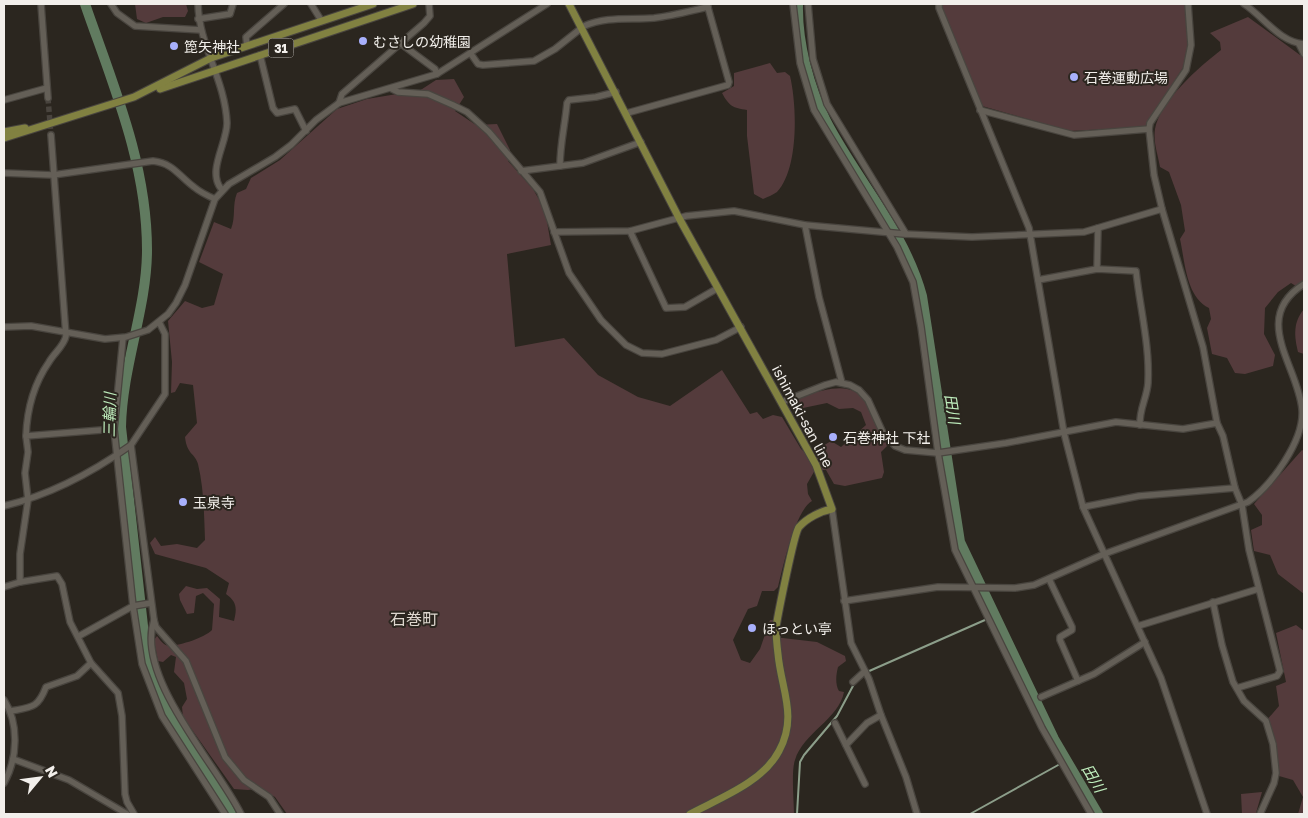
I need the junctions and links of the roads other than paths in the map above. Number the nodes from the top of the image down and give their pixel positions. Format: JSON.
{"nodes":[{"id":1,"x":41,"y":4,"type":"edge"},
{"id":2,"x":111,"y":4,"type":"edge"},
{"id":3,"x":198,"y":4,"type":"edge"},
{"id":4,"x":233,"y":4,"type":"edge"},
{"id":5,"x":284,"y":4,"type":"edge"},
{"id":6,"x":311,"y":4,"type":"edge"},
{"id":7,"x":372,"y":4,"type":"edge"},
{"id":8,"x":413,"y":4,"type":"edge"},
{"id":9,"x":429,"y":4,"type":"edge"},
{"id":10,"x":547,"y":4,"type":"edge"},
{"id":11,"x":569,"y":4,"type":"edge"},
{"id":12,"x":793,"y":4,"type":"edge"},
{"id":13,"x":808,"y":4,"type":"edge"},
{"id":14,"x":939,"y":4,"type":"edge"},
{"id":15,"x":1188,"y":4,"type":"edge"},
{"id":16,"x":1244,"y":4,"type":"edge"},
{"id":17,"x":708,"y":5,"type":"edge"},
{"id":18,"x":198,"y":19,"type":"junction"},
{"id":19,"x":322,"y":20,"type":"junction"},
{"id":20,"x":581,"y":28,"type":"junction"},
{"id":21,"x":201,"y":30,"type":"junction"},
{"id":22,"x":400,"y":44,"type":"junction"},
{"id":23,"x":1302,"y":44,"type":"edge"},
{"id":24,"x":247,"y":46,"type":"junction"},
{"id":25,"x":471,"y":54,"type":"junction"},
{"id":26,"x":1304,"y":54,"type":"edge"},
{"id":27,"x":260,"y":55,"type":"junction"},
{"id":28,"x":211,"y":58,"type":"junction"},
{"id":29,"x":216,"y":70,"type":"junction"},
{"id":30,"x":437,"y":74,"type":"junction"},
{"id":31,"x":47,"y":88,"type":"junction"},
{"id":32,"x":392,"y":88,"type":"junction"},
{"id":33,"x":148,"y":92,"type":"junction"},
{"id":34,"x":616,"y":92,"type":"junction"},
{"id":35,"x":48,"y":98,"type":"tunnel mouth"},
{"id":36,"x":4,"y":100,"type":"edge"},
{"id":37,"x":340,"y":104,"type":"junction"},
{"id":38,"x":980,"y":110,"type":"junction"},
{"id":39,"x":626,"y":113,"type":"junction"},
{"id":40,"x":44,"y":125,"type":"junction"},
{"id":41,"x":1149,"y":129,"type":"junction"},
{"id":42,"x":306,"y":131,"type":"junction"},
{"id":43,"x":4,"y":132,"type":"edge"},
{"id":44,"x":51,"y":135,"type":"tunnel mouth"},
{"id":45,"x":4,"y":138,"type":"edge"},
{"id":46,"x":641,"y":142,"type":"junction"},
{"id":47,"x":560,"y":166,"type":"junction"},
{"id":48,"x":521,"y":171,"type":"junction"},
{"id":49,"x":4,"y":172,"type":"edge"},
{"id":50,"x":52,"y":175,"type":"junction"},
{"id":51,"x":222,"y":190,"type":"junction"},
{"id":52,"x":215,"y":199,"type":"junction"},
{"id":53,"x":1162,"y":209,"type":"junction"},
{"id":54,"x":680,"y":218,"type":"junction"},
{"id":55,"x":804,"y":225,"type":"junction"},
{"id":56,"x":1098,"y":228,"type":"junction"},
{"id":57,"x":630,"y":231,"type":"junction"},
{"id":58,"x":554,"y":232,"type":"junction"},
{"id":59,"x":889,"y":232,"type":"junction"},
{"id":60,"x":905,"y":234,"type":"junction"},
{"id":61,"x":1030,"y":235,"type":"junction"},
{"id":62,"x":1097,"y":269,"type":"junction"},
{"id":63,"x":1038,"y":280,"type":"junction"},
{"id":64,"x":1304,"y":284,"type":"edge"},
{"id":65,"x":718,"y":288,"type":"junction"},
{"id":66,"x":159,"y":322,"type":"junction"},
{"id":67,"x":4,"y":326,"type":"edge"},
{"id":68,"x":741,"y":327,"type":"junction"},
{"id":69,"x":67,"y":331,"type":"junction"},
{"id":70,"x":125,"y":338,"type":"junction"},
{"id":71,"x":842,"y":383,"type":"junction"},
{"id":72,"x":782,"y":402,"type":"junction"},
{"id":73,"x":1217,"y":423,"type":"junction"},
{"id":74,"x":1140,"y":425,"type":"junction"},
{"id":75,"x":114,"y":429,"type":"junction"},
{"id":76,"x":1064,"y":433,"type":"junction"},
{"id":77,"x":26,"y":436,"type":"junction"},
{"id":78,"x":130,"y":446,"type":"junction"},
{"id":79,"x":939,"y":453,"type":"junction"},
{"id":80,"x":119,"y":454,"type":"junction"},
{"id":81,"x":1235,"y":488,"type":"junction"},
{"id":82,"x":28,"y":500,"type":"junction"},
{"id":83,"x":1242,"y":505,"type":"junction"},
{"id":84,"x":4,"y":506,"type":"edge"},
{"id":85,"x":1083,"y":507,"type":"junction"},
{"id":86,"x":832,"y":509,"type":"junction"},
{"id":87,"x":1104,"y":554,"type":"junction"},
{"id":88,"x":1049,"y":579,"type":"junction"},
{"id":89,"x":20,"y":582,"type":"junction"},
{"id":90,"x":973,"y":586,"type":"junction"},
{"id":91,"x":4,"y":587,"type":"edge"},
{"id":92,"x":1258,"y":589,"type":"junction"},
{"id":93,"x":844,"y":600,"type":"junction"},
{"id":94,"x":1213,"y":602,"type":"junction"},
{"id":95,"x":148,"y":603,"type":"junction"},
{"id":96,"x":135,"y":605,"type":"junction"},
{"id":97,"x":154,"y":620,"type":"junction"},
{"id":98,"x":1138,"y":626,"type":"junction"},
{"id":99,"x":79,"y":636,"type":"junction"},
{"id":100,"x":1145,"y":642,"type":"junction"},
{"id":101,"x":91,"y":663,"type":"junction"},
{"id":102,"x":865,"y":671,"type":"junction"},
{"id":103,"x":1078,"y":680,"type":"junction"},
{"id":104,"x":853,"y":682,"type":"dead end"},
{"id":105,"x":1236,"y":688,"type":"junction"},
{"id":106,"x":1041,"y":697,"type":"dead end"},
{"id":107,"x":4,"y":700,"type":"edge"},
{"id":108,"x":11,"y":711,"type":"junction"},
{"id":109,"x":881,"y":715,"type":"junction"},
{"id":110,"x":835,"y":723,"type":"dead end"},
{"id":111,"x":846,"y":745,"type":"junction"},
{"id":112,"x":13,"y":759,"type":"junction"},
{"id":113,"x":4,"y":783,"type":"edge"},
{"id":114,"x":866,"y":784,"type":"dead end"},
{"id":115,"x":127,"y":814,"type":"edge"},
{"id":116,"x":134,"y":814,"type":"edge"},
{"id":117,"x":225,"y":814,"type":"edge"},
{"id":118,"x":240,"y":814,"type":"edge"},
{"id":119,"x":280,"y":814,"type":"edge"},
{"id":120,"x":690,"y":814,"type":"edge"},
{"id":121,"x":917,"y":814,"type":"edge"},
{"id":122,"x":1091,"y":814,"type":"edge"},
{"id":123,"x":1207,"y":814,"type":"edge"},
{"id":124,"x":1260,"y":814,"type":"edge"}],
"edges":[{"from":1,"to":31,"type":"street"},
{"from":2,"to":21,"type":"street"},
{"from":3,"to":18,"type":"street"},
{"from":4,"to":18,"type":"street"},
{"from":5,"to":24,"type":"street"},
{"from":6,"to":19,"type":"street"},
{"from":7,"to":19,"type":"main road","number":"31"},
{"from":8,"to":27,"type":"main road","number":"31"},
{"from":9,"to":22,"type":"street"},
{"from":10,"to":25,"type":"street"},
{"from":11,"to":20,"type":"main road","name":"ishimaki-san line"},
{"from":12,"to":59,"type":"street"},
{"from":13,"to":60,"type":"street"},
{"from":14,"to":38,"type":"street"},
{"from":15,"to":41,"type":"street"},
{"from":16,"to":23,"type":"street"},
{"from":17,"to":20,"type":"street"},
{"from":17,"to":39,"type":"street"},
{"from":18,"to":21,"type":"street"},
{"from":19,"to":24,"type":"main road","number":"31"},
{"from":20,"to":25,"type":"street"},
{"from":20,"to":34,"type":"main road","name":"ishimaki-san line"},
{"from":21,"to":28,"type":"street"},
{"from":22,"to":30,"type":"street"},
{"from":22,"to":37,"type":"street"},
{"from":23,"to":26,"type":"street"},
{"from":24,"to":28,"type":"main road","number":"31"},
{"from":25,"to":30,"type":"street"},
{"from":27,"to":29,"type":"main road","number":"31"},
{"from":27,"to":42,"type":"street"},
{"from":28,"to":29,"type":"street"},
{"from":28,"to":33,"type":"main road","number":"31"},
{"from":29,"to":33,"type":"main road","number":"31"},
{"from":29,"to":51,"type":"street"},
{"from":30,"to":32,"type":"street"},
{"from":31,"to":35,"type":"street"},
{"from":31,"to":36,"type":"street"},
{"from":32,"to":37,"type":"street"},
{"from":32,"to":48,"type":"street"},
{"from":33,"to":40,"type":"main road","number":"31"},
{"from":34,"to":39,"type":"main road","name":"ishimaki-san line"},
{"from":34,"to":47,"type":"street"},
{"from":37,"to":42,"type":"street"},
{"from":38,"to":41,"type":"street"},
{"from":38,"to":61,"type":"street"},
{"from":39,"to":46,"type":"main road","name":"ishimaki-san line"},
{"from":40,"to":43,"type":"main road","number":"31"},
{"from":40,"to":45,"type":"main road","number":"31"},
{"from":41,"to":53,"type":"street"},
{"from":42,"to":51,"type":"street"},
{"from":44,"to":50,"type":"street"},
{"from":46,"to":47,"type":"street"},
{"from":46,"to":54,"type":"main road","name":"ishimaki-san line"},
{"from":47,"to":48,"type":"street"},
{"from":48,"to":58,"type":"street"},
{"from":49,"to":50,"type":"street"},
{"from":50,"to":52,"type":"street"},
{"from":50,"to":69,"type":"street"},
{"from":51,"to":52,"type":"street"},
{"from":52,"to":66,"type":"street"},
{"from":53,"to":56,"type":"street"},
{"from":53,"to":73,"type":"street"},
{"from":54,"to":55,"type":"street"},
{"from":54,"to":57,"type":"street"},
{"from":54,"to":65,"type":"main road","name":"ishimaki-san line"},
{"from":55,"to":59,"type":"street"},
{"from":55,"to":71,"type":"street"},
{"from":56,"to":61,"type":"street"},
{"from":56,"to":62,"type":"street"},
{"from":57,"to":58,"type":"street"},
{"from":57,"to":65,"type":"street"},
{"from":58,"to":68,"type":"street"},
{"from":59,"to":60,"type":"street"},
{"from":59,"to":79,"type":"street"},
{"from":60,"to":61,"type":"street"},
{"from":61,"to":63,"type":"street"},
{"from":62,"to":63,"type":"street"},
{"from":62,"to":74,"type":"street"},
{"from":63,"to":76,"type":"street"},
{"from":64,"to":83,"type":"street"},
{"from":65,"to":68,"type":"main road","name":"ishimaki-san line"},
{"from":66,"to":70,"type":"street"},
{"from":66,"to":78,"type":"street"},
{"from":67,"to":69,"type":"street"},
{"from":68,"to":72,"type":"main road","name":"ishimaki-san line"},
{"from":69,"to":70,"type":"street"},
{"from":69,"to":77,"type":"street"},
{"from":70,"to":75,"type":"street"},
{"from":71,"to":72,"type":"street"},
{"from":71,"to":79,"type":"street"},
{"from":72,"to":86,"type":"main road","name":"ishimaki-san line"},
{"from":73,"to":74,"type":"street"},
{"from":73,"to":81,"type":"street"},
{"from":74,"to":76,"type":"street"},
{"from":75,"to":77,"type":"street"},
{"from":75,"to":80,"type":"street"},
{"from":76,"to":79,"type":"street"},
{"from":76,"to":85,"type":"street"},
{"from":77,"to":82,"type":"street"},
{"from":78,"to":80,"type":"street"},
{"from":78,"to":95,"type":"street"},
{"from":79,"to":90,"type":"street"},
{"from":80,"to":82,"type":"street"},
{"from":80,"to":96,"type":"street"},
{"from":81,"to":83,"type":"street"},
{"from":81,"to":85,"type":"street"},
{"from":82,"to":84,"type":"street"},
{"from":82,"to":89,"type":"street"},
{"from":83,"to":87,"type":"street"},
{"from":83,"to":92,"type":"street"},
{"from":85,"to":87,"type":"street"},
{"from":86,"to":93,"type":"street"},
{"from":86,"to":120,"type":"main road"},
{"from":87,"to":88,"type":"street"},
{"from":87,"to":98,"type":"street"},
{"from":88,"to":90,"type":"street"},
{"from":88,"to":103,"type":"street"},
{"from":89,"to":91,"type":"street"},
{"from":89,"to":99,"type":"street"},
{"from":90,"to":93,"type":"street"},
{"from":90,"to":122,"type":"street"},
{"from":92,"to":94,"type":"street"},
{"from":92,"to":105,"type":"street"},
{"from":93,"to":102,"type":"street"},
{"from":94,"to":98,"type":"street"},
{"from":94,"to":105,"type":"street"},
{"from":95,"to":96,"type":"street"},
{"from":95,"to":97,"type":"street"},
{"from":96,"to":99,"type":"street"},
{"from":96,"to":117,"type":"street"},
{"from":97,"to":118,"type":"street"},
{"from":97,"to":119,"type":"street"},
{"from":98,"to":100,"type":"street"},
{"from":99,"to":101,"type":"street"},
{"from":100,"to":103,"type":"street"},
{"from":100,"to":123,"type":"street"},
{"from":101,"to":108,"type":"street"},
{"from":101,"to":116,"type":"street"},
{"from":102,"to":104,"type":"street"},
{"from":102,"to":109,"type":"street"},
{"from":103,"to":106,"type":"street"},
{"from":105,"to":124,"type":"street"},
{"from":107,"to":108,"type":"street"},
{"from":108,"to":112,"type":"street"},
{"from":109,"to":111,"type":"street"},
{"from":109,"to":121,"type":"street"},
{"from":110,"to":111,"type":"street"},
{"from":111,"to":114,"type":"street"},
{"from":112,"to":113,"type":"street"},
{"from":112,"to":115,"type":"street"}]}
